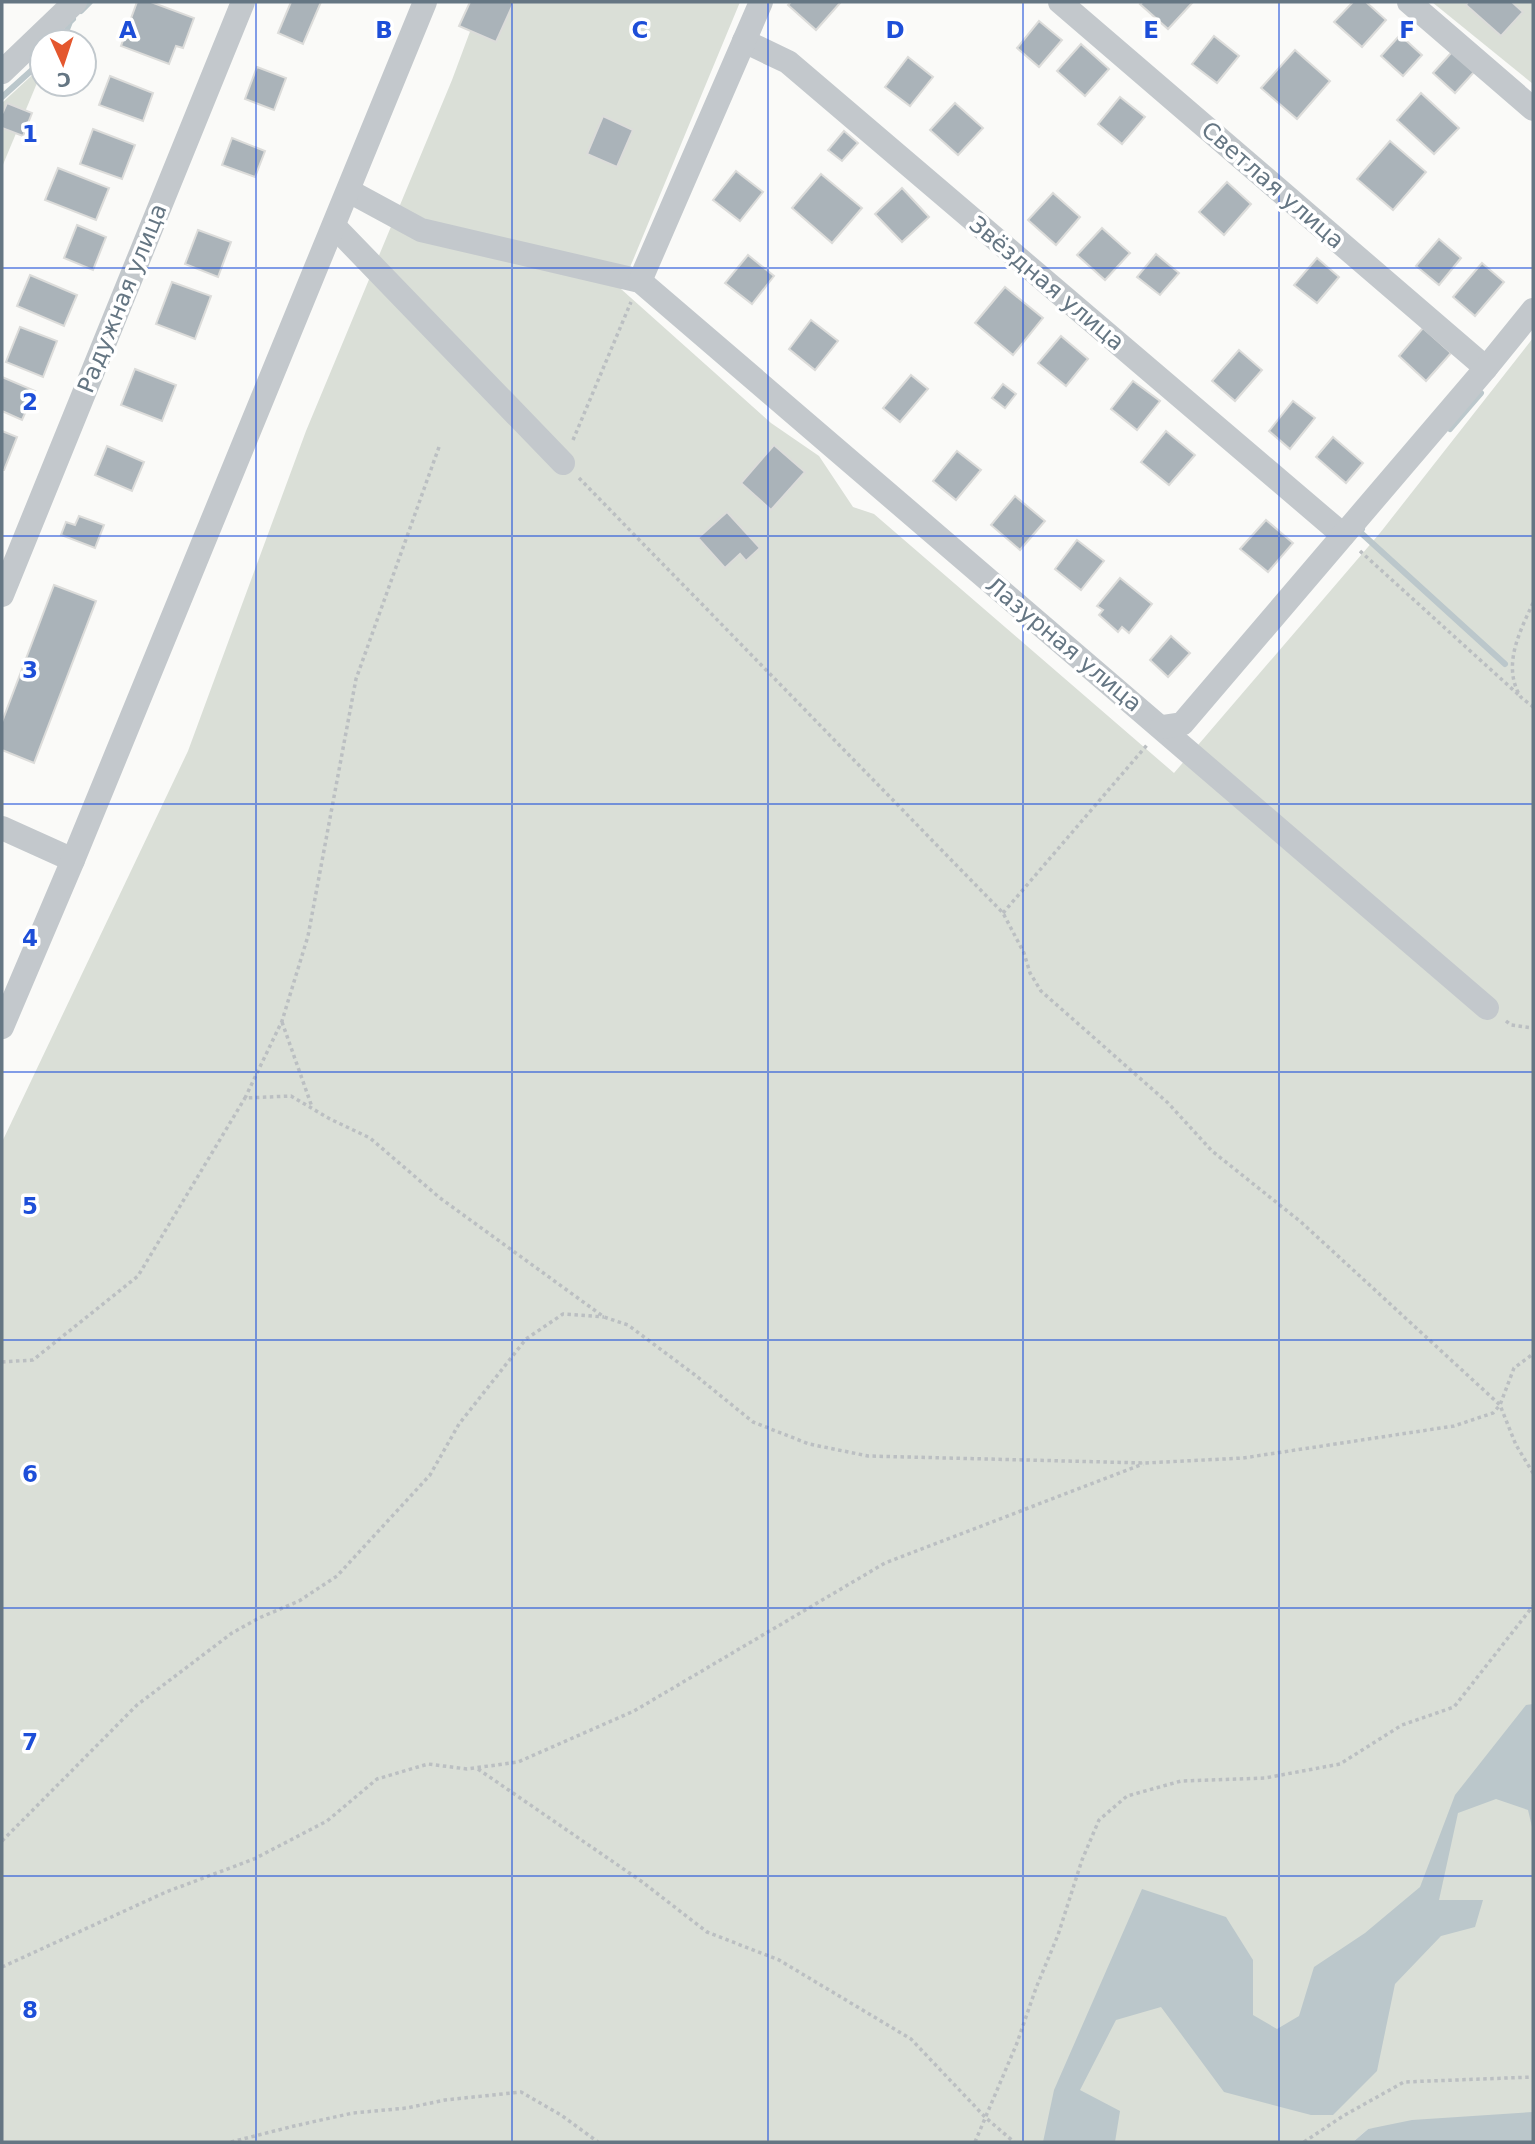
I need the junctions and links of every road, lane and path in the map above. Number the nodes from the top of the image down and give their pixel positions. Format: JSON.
{"nodes":[{"id":1,"x":75,"y":2,"type":"edge"},
{"id":2,"x":243,"y":2,"type":"edge"},
{"id":3,"x":425,"y":2,"type":"edge"},
{"id":4,"x":761,"y":2,"type":"edge"},
{"id":5,"x":1060,"y":2,"type":"edge"},
{"id":6,"x":1409,"y":2,"type":"edge"},
{"id":7,"x":744,"y":41,"type":"junction"},
{"id":8,"x":2,"y":72,"type":"edge"},
{"id":9,"x":1533,"y":109,"type":"edge"},
{"id":10,"x":349,"y":191,"type":"junction"},
{"id":11,"x":334,"y":226,"type":"junction"},
{"id":12,"x":640,"y":281,"type":"junction"},
{"id":13,"x":1533,"y":310,"type":"edge"},
{"id":14,"x":1486,"y":368,"type":"junction"},
{"id":15,"x":439,"y":447,"type":"dead end"},
{"id":16,"x":563,"y":463,"type":"junction"},
{"id":17,"x":1343,"y":535,"type":"junction"},
{"id":18,"x":2,"y":595,"type":"edge"},
{"id":19,"x":1533,"y":603,"type":"edge"},
{"id":20,"x":1521,"y":697,"type":"junction"},
{"id":21,"x":1533,"y":707,"type":"edge"},
{"id":22,"x":1162,"y":727,"type":"junction"},
{"id":23,"x":2,"y":828,"type":"edge"},
{"id":24,"x":73,"y":860,"type":"junction"},
{"id":25,"x":1003,"y":913,"type":"junction"},
{"id":26,"x":1487,"y":1008,"type":"joint"},
{"id":27,"x":282,"y":1021,"type":"junction"},
{"id":28,"x":2,"y":1027,"type":"edge"},
{"id":29,"x":1533,"y":1027,"type":"edge"},
{"id":30,"x":245,"y":1098,"type":"junction"},
{"id":31,"x":313,"y":1109,"type":"junction"},
{"id":32,"x":604,"y":1317,"type":"junction"},
{"id":33,"x":1533,"y":1354,"type":"edge"},
{"id":34,"x":2,"y":1362,"type":"edge"},
{"id":35,"x":1500,"y":1405,"type":"junction"},
{"id":36,"x":1145,"y":1463,"type":"junction"},
{"id":37,"x":1533,"y":1473,"type":"edge"},
{"id":38,"x":1533,"y":1606,"type":"edge"},
{"id":39,"x":477,"y":1768,"type":"junction"},
{"id":40,"x":2,"y":1841,"type":"edge"},
{"id":41,"x":2,"y":1967,"type":"edge"},
{"id":42,"x":1533,"y":2077,"type":"edge"},
{"id":43,"x":986,"y":2118,"type":"junction"},
{"id":44,"x":231,"y":2142,"type":"edge"},
{"id":45,"x":598,"y":2142,"type":"edge"},
{"id":46,"x":975,"y":2142,"type":"edge"},
{"id":47,"x":1014,"y":2142,"type":"edge"},
{"id":48,"x":1304,"y":2142,"type":"edge"}],
"edges":[{"from":1,"to":8,"type":"street"},
{"from":2,"to":18,"type":"street","name":"Радужная улица"},
{"from":3,"to":10,"type":"street"},
{"from":4,"to":7,"type":"street"},
{"from":5,"to":14,"type":"street","name":"Светлая улица"},
{"from":6,"to":9,"type":"street"},
{"from":7,"to":12,"type":"street"},
{"from":7,"to":17,"type":"street","name":"Звёздная улица"},
{"from":10,"to":11,"type":"street"},
{"from":10,"to":12,"type":"street"},
{"from":11,"to":16,"type":"street"},
{"from":11,"to":24,"type":"street"},
{"from":12,"to":16,"type":"path"},
{"from":12,"to":22,"type":"street","name":"Лазурная улица"},
{"from":13,"to":14,"type":"street"},
{"from":14,"to":17,"type":"street"},
{"from":15,"to":27,"type":"path"},
{"from":16,"to":25,"type":"path"},
{"from":17,"to":20,"type":"path"},
{"from":17,"to":22,"type":"street"},
{"from":19,"to":20,"type":"path"},
{"from":20,"to":21,"type":"path"},
{"from":22,"to":25,"type":"path"},
{"from":22,"to":26,"type":"street","name":"Лазурная улица"},
{"from":23,"to":24,"type":"street"},
{"from":24,"to":28,"type":"street"},
{"from":25,"to":35,"type":"path"},
{"from":26,"to":29,"type":"path"},
{"from":27,"to":30,"type":"path"},
{"from":27,"to":31,"type":"path"},
{"from":30,"to":31,"type":"path"},
{"from":30,"to":34,"type":"path"},
{"from":31,"to":32,"type":"path"},
{"from":32,"to":36,"type":"path"},
{"from":32,"to":40,"type":"path"},
{"from":33,"to":35,"type":"path"},
{"from":35,"to":36,"type":"path"},
{"from":35,"to":37,"type":"path"},
{"from":36,"to":39,"type":"path"},
{"from":38,"to":43,"type":"path"},
{"from":39,"to":41,"type":"path"},
{"from":39,"to":43,"type":"path"},
{"from":42,"to":48,"type":"path"},
{"from":43,"to":46,"type":"path"},
{"from":43,"to":47,"type":"path"},
{"from":44,"to":45,"type":"path"}]}
